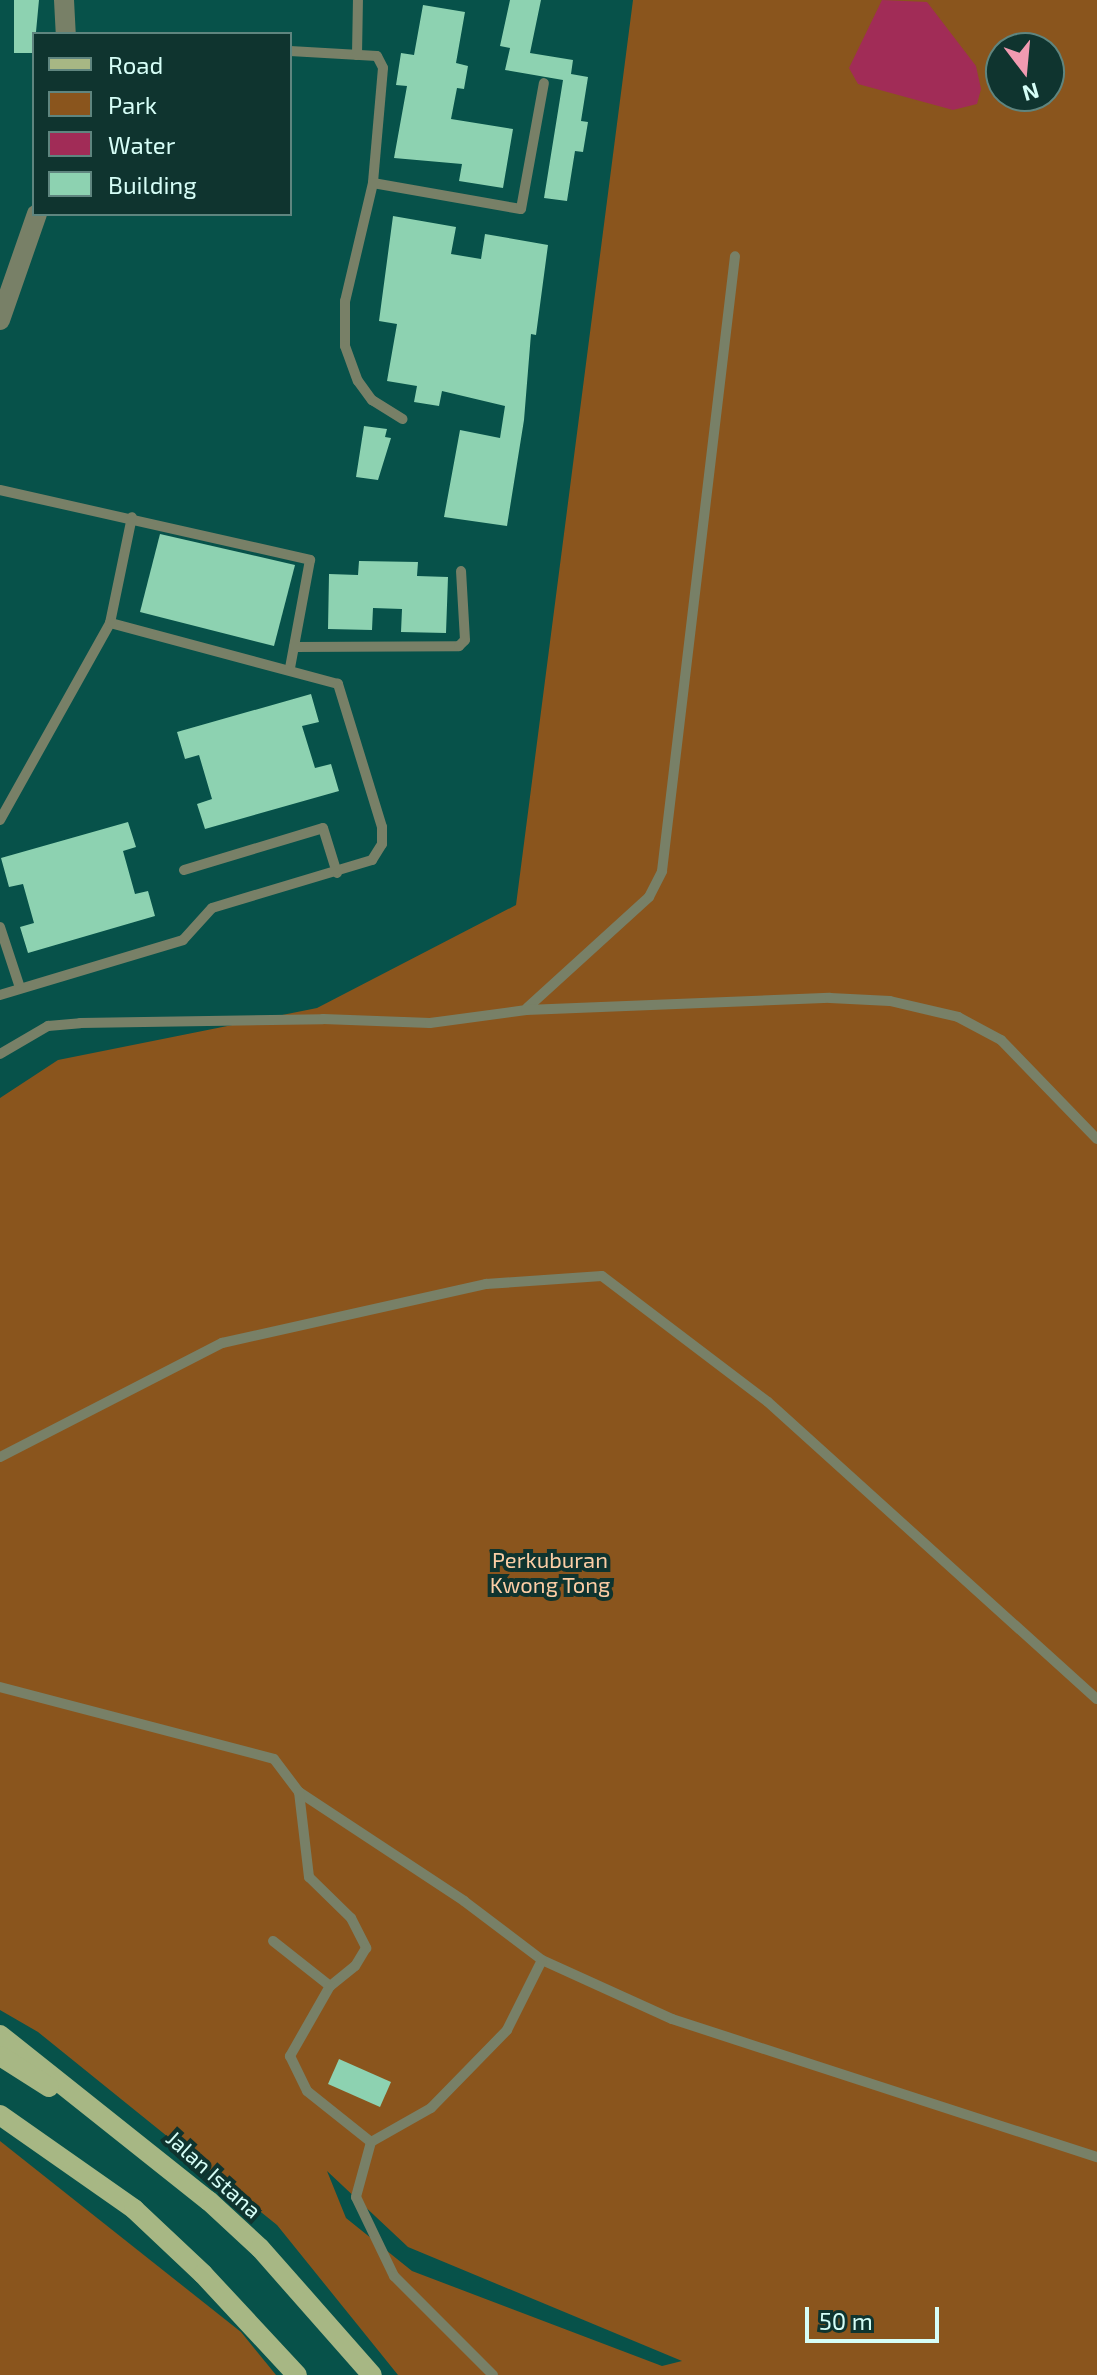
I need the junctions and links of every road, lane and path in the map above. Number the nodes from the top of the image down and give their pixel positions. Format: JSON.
{"nodes":[{"id":1,"x":64,"y":0,"type":"edge"},
{"id":2,"x":358,"y":0,"type":"edge"},
{"id":3,"x":66,"y":32,"type":"edge"},
{"id":4,"x":292,"y":51,"type":"edge"},
{"id":5,"x":357,"y":55,"type":"junction"},
{"id":6,"x":544,"y":83,"type":"dead end"},
{"id":7,"x":373,"y":183,"type":"junction"},
{"id":8,"x":36,"y":216,"type":"edge"},
{"id":9,"x":735,"y":256,"type":"dead end"},
{"id":10,"x":0,"y":320,"type":"edge"},
{"id":11,"x":402,"y":419,"type":"dead end"},
{"id":12,"x":0,"y":490,"type":"edge"},
{"id":13,"x":132,"y":517,"type":"junction"},
{"id":14,"x":461,"y":571,"type":"dead end"},
{"id":15,"x":110,"y":623,"type":"junction"},
{"id":16,"x":294,"y":647,"type":"junction"},
{"id":17,"x":290,"y":668,"type":"junction"},
{"id":18,"x":0,"y":820,"type":"edge"},
{"id":19,"x":184,"y":870,"type":"dead end"},
{"id":20,"x":337,"y":873,"type":"junction"},
{"id":21,"x":0,"y":927,"type":"edge"},
{"id":22,"x":20,"y":988,"type":"junction"},
{"id":23,"x":0,"y":995,"type":"edge"},
{"id":24,"x":526,"y":1010,"type":"junction"},
{"id":25,"x":0,"y":1054,"type":"edge"},
{"id":26,"x":1097,"y":1139,"type":"edge"},
{"id":27,"x":0,"y":1457,"type":"edge"},
{"id":28,"x":0,"y":1687,"type":"edge"},
{"id":29,"x":1097,"y":1699,"type":"edge"},
{"id":30,"x":299,"y":1792,"type":"junction"},
{"id":31,"x":273,"y":1941,"type":"dead end"},
{"id":32,"x":542,"y":1960,"type":"junction"},
{"id":33,"x":330,"y":1986,"type":"junction"},
{"id":34,"x":0,"y":2035,"type":"edge"},
{"id":35,"x":0,"y":2056,"type":"edge"},
{"id":36,"x":0,"y":2115,"type":"edge"},
{"id":37,"x":371,"y":2142,"type":"junction"},
{"id":38,"x":151,"y":2150,"type":"junction"},
{"id":39,"x":1097,"y":2157,"type":"edge"},
{"id":40,"x":297,"y":2375,"type":"edge"},
{"id":41,"x":372,"y":2375,"type":"edge"},
{"id":42,"x":493,"y":2375,"type":"edge"}],
"edges":[{"from":1,"to":3,"type":"street"},
{"from":2,"to":5,"type":"lane"},
{"from":4,"to":5,"type":"lane"},
{"from":5,"to":7,"type":"lane"},
{"from":6,"to":7,"type":"lane"},
{"from":7,"to":11,"type":"lane"},
{"from":8,"to":10,"type":"street"},
{"from":9,"to":24,"type":"lane"},
{"from":12,"to":13,"type":"lane"},
{"from":13,"to":15,"type":"lane"},
{"from":13,"to":16,"type":"lane"},
{"from":14,"to":16,"type":"lane"},
{"from":15,"to":17,"type":"lane"},
{"from":15,"to":18,"type":"lane"},
{"from":16,"to":17,"type":"lane"},
{"from":17,"to":20,"type":"lane"},
{"from":19,"to":20,"type":"lane"},
{"from":20,"to":22,"type":"lane"},
{"from":21,"to":22,"type":"lane"},
{"from":22,"to":23,"type":"lane"},
{"from":24,"to":25,"type":"lane"},
{"from":24,"to":26,"type":"lane"},
{"from":27,"to":29,"type":"lane"},
{"from":28,"to":30,"type":"lane"},
{"from":30,"to":32,"type":"lane"},
{"from":30,"to":33,"type":"lane"},
{"from":31,"to":33,"type":"lane"},
{"from":32,"to":37,"type":"lane"},
{"from":32,"to":39,"type":"lane"},
{"from":33,"to":37,"type":"lane"},
{"from":34,"to":38,"type":"main road","name":"Jalan Istana"},
{"from":35,"to":38,"type":"main road"},
{"from":36,"to":40,"type":"main road"},
{"from":37,"to":42,"type":"lane"},
{"from":38,"to":41,"type":"main road","name":"Jalan Istana"}]}
